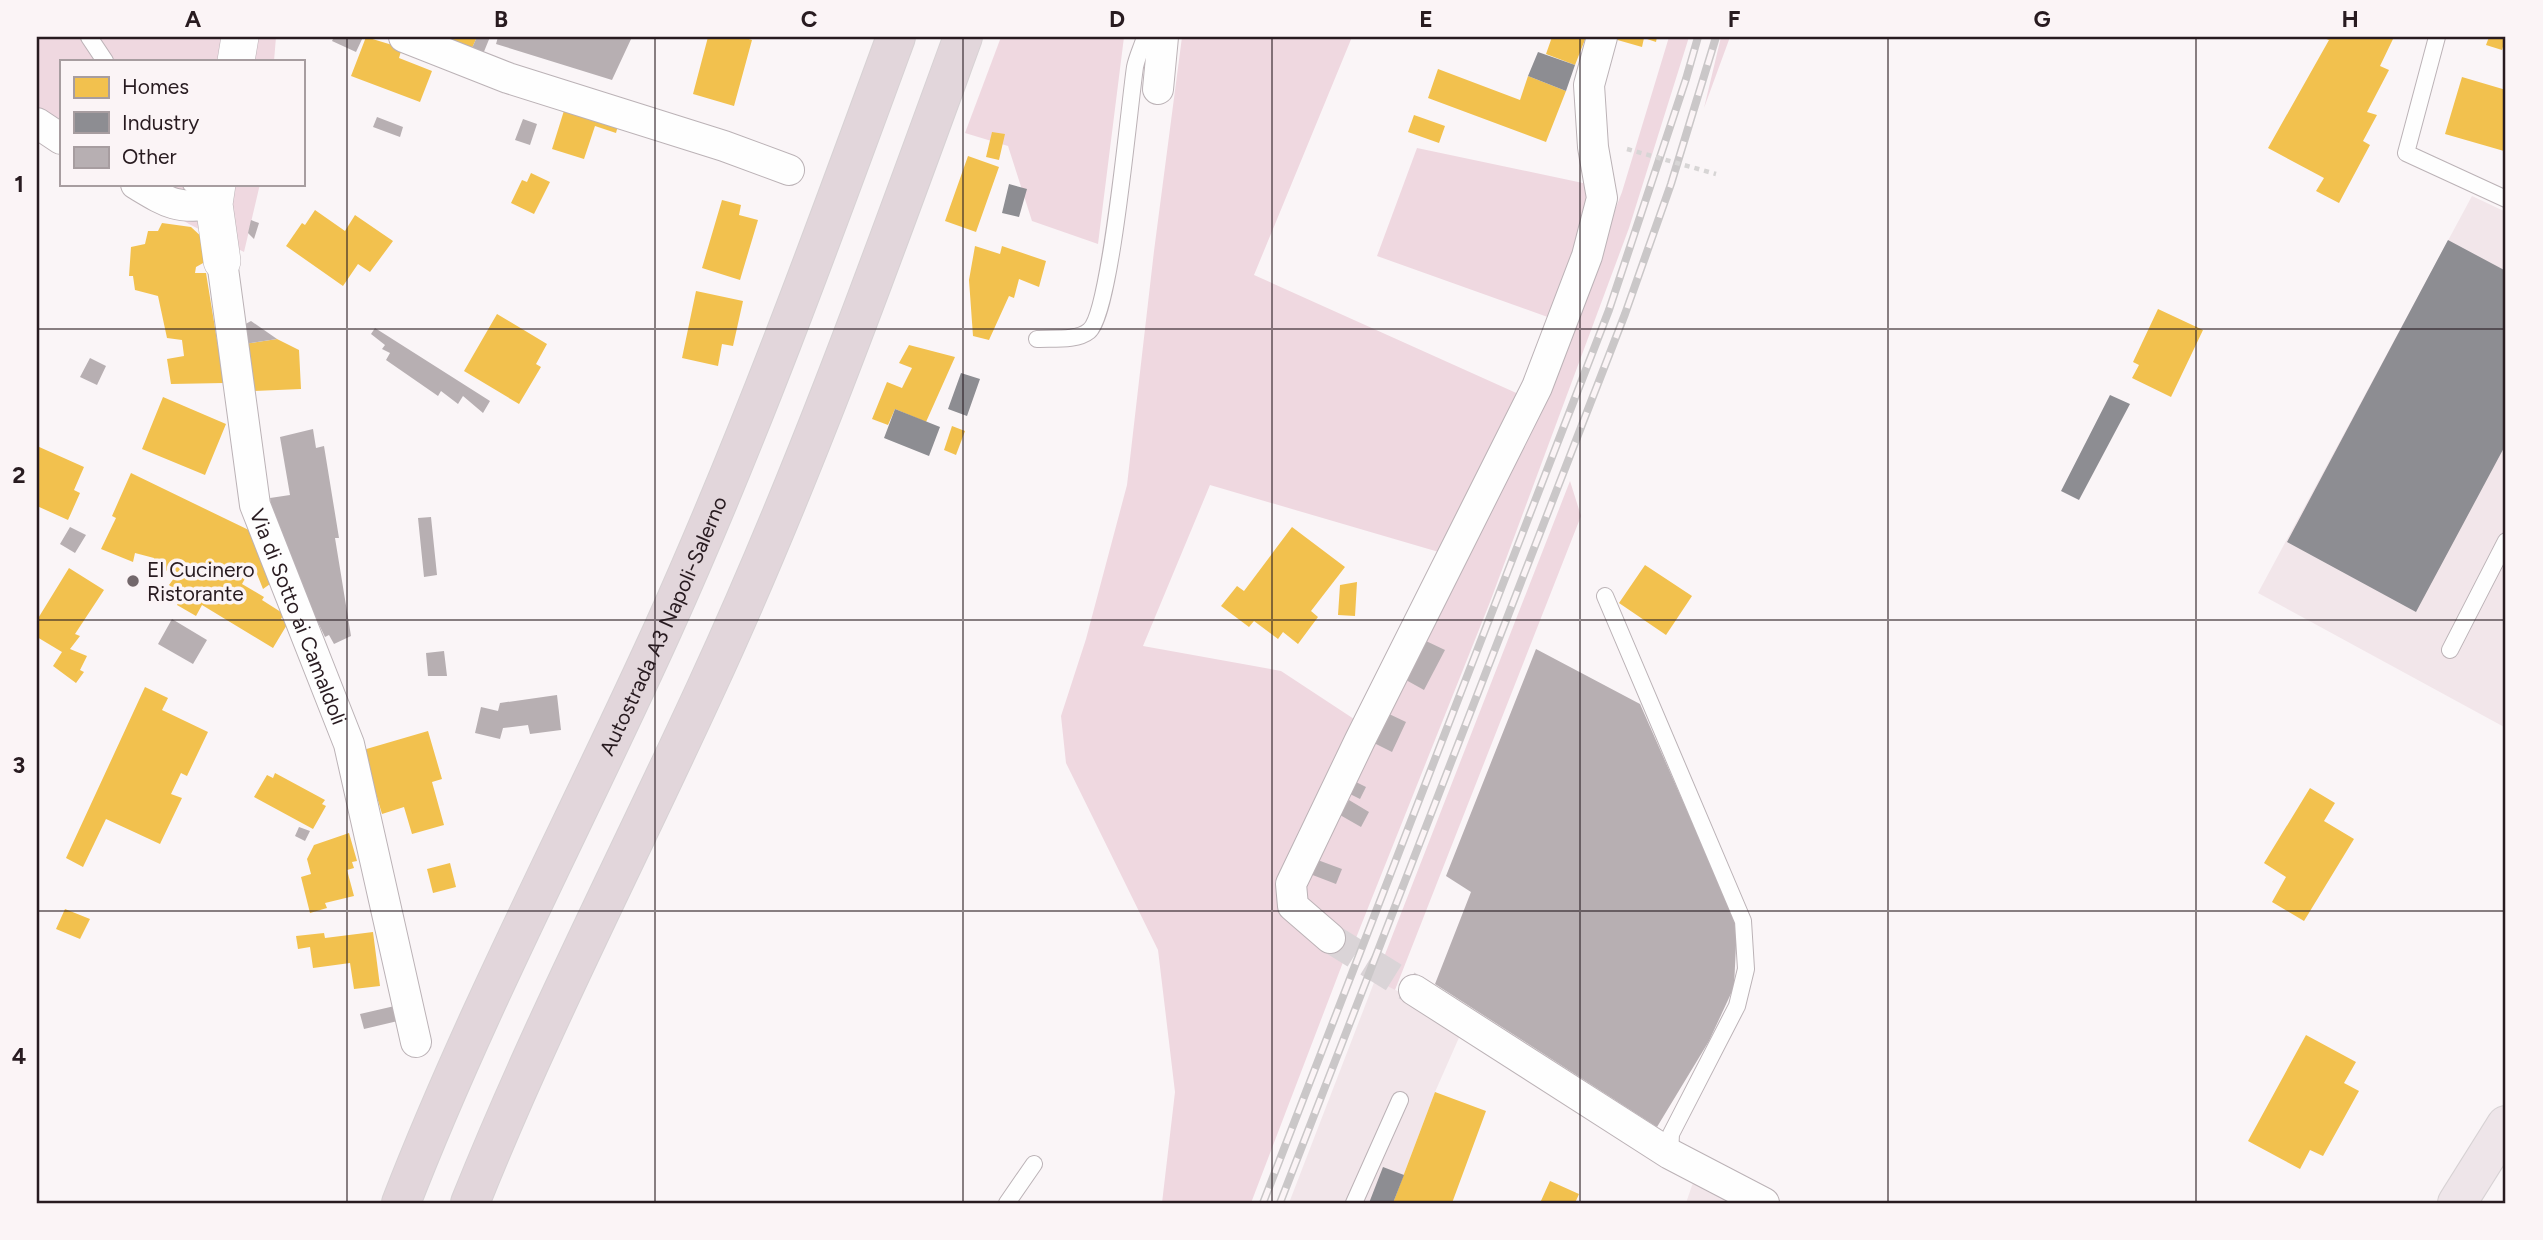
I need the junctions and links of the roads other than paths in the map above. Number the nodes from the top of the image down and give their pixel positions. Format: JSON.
{"nodes":[{"id":1,"x":89,"y":37,"type":"edge"},
{"id":2,"x":240,"y":37,"type":"edge"},
{"id":3,"x":404,"y":37,"type":"edge"},
{"id":4,"x":896,"y":37,"type":"edge"},
{"id":5,"x":963,"y":37,"type":"edge"},
{"id":6,"x":1145,"y":37,"type":"edge"},
{"id":7,"x":1163,"y":37,"type":"edge"},
{"id":8,"x":1602,"y":37,"type":"edge"},
{"id":9,"x":2437,"y":37,"type":"edge"},
{"id":10,"x":104,"y":60,"type":"edge"},
{"id":11,"x":236,"y":60,"type":"edge"},
{"id":12,"x":1158,"y":89,"type":"dead end"},
{"id":13,"x":37,"y":124,"type":"edge"},
{"id":14,"x":60,"y":138,"type":"edge"},
{"id":15,"x":789,"y":170,"type":"dead end"},
{"id":16,"x":139,"y":186,"type":"edge"},
{"id":17,"x":207,"y":191,"type":"edge"},
{"id":18,"x":2506,"y":200,"type":"edge"},
{"id":19,"x":222,"y":261,"type":"joint"},
{"id":20,"x":1037,"y":340,"type":"dead end"},
{"id":21,"x":2506,"y":541,"type":"edge"},
{"id":22,"x":1605,"y":596,"type":"dead end"},
{"id":23,"x":2449,"y":650,"type":"dead end"},
{"id":24,"x":1330,"y":938,"type":"tunnel mouth"},
{"id":25,"x":1414,"y":990,"type":"tunnel mouth"},
{"id":26,"x":416,"y":1042,"type":"dead end"},
{"id":27,"x":1400,"y":1100,"type":"dead end"},
{"id":28,"x":2506,"y":1125,"type":"edge"},
{"id":29,"x":1670,"y":1154,"type":"junction"},
{"id":30,"x":1034,"y":1164,"type":"dead end"},
{"id":31,"x":401,"y":1203,"type":"edge"},
{"id":32,"x":470,"y":1203,"type":"edge"},
{"id":33,"x":1007,"y":1203,"type":"edge"},
{"id":34,"x":1354,"y":1203,"type":"edge"},
{"id":35,"x":1764,"y":1203,"type":"edge"},
{"id":36,"x":2457,"y":1203,"type":"edge"}],
"edges":[{"from":1,"to":10,"type":"lane"},
{"from":2,"to":11,"type":"street"},
{"from":3,"to":15,"type":"street"},
{"from":4,"to":31,"type":"highway","name":"Autostrada A3 Napoli-Salerno"},
{"from":5,"to":32,"type":"highway"},
{"from":6,"to":20,"type":"lane"},
{"from":7,"to":12,"type":"street"},
{"from":8,"to":24,"type":"street"},
{"from":9,"to":18,"type":"lane"},
{"from":13,"to":14,"type":"street"},
{"from":16,"to":17,"type":"street"},
{"from":17,"to":19,"type":"street","name":"Via di Sotto ai Camaldoli"},
{"from":19,"to":26,"type":"street","name":"Via di Sotto ai Camaldoli"},
{"from":21,"to":23,"type":"lane"},
{"from":22,"to":29,"type":"lane"},
{"from":25,"to":29,"type":"street"},
{"from":27,"to":34,"type":"lane"},
{"from":28,"to":36,"type":"main road"},
{"from":29,"to":35,"type":"street"},
{"from":30,"to":33,"type":"lane"}]}
